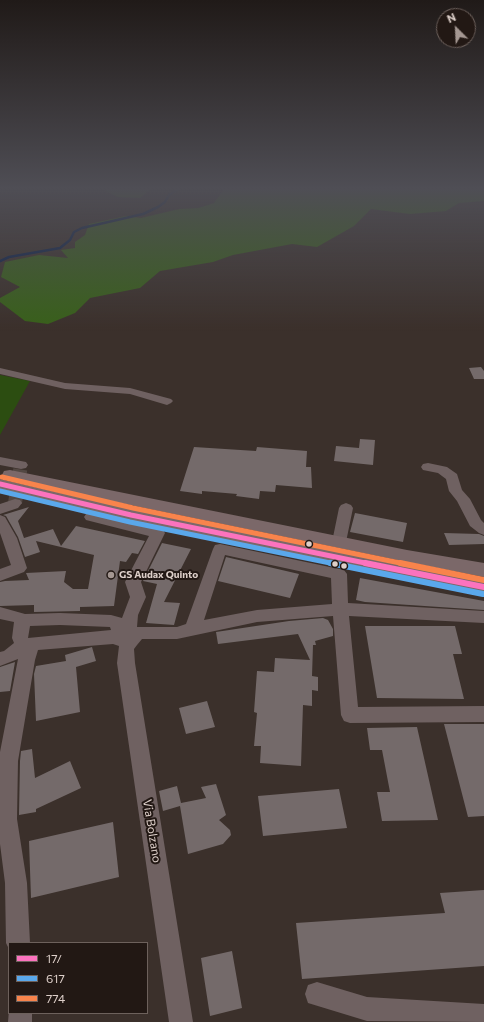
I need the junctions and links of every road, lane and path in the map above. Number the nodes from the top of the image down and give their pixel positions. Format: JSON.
{"nodes":[{"id":1,"x":0,"y":371,"type":"edge"},
{"id":2,"x":167,"y":401,"type":"dead end"},
{"id":3,"x":0,"y":461,"type":"edge"},
{"id":4,"x":21,"y":465,"type":"dead end"},
{"id":5,"x":428,"y":467,"type":"dead end"},
{"id":6,"x":0,"y":473,"type":"edge"},
{"id":7,"x":0,"y":484,"type":"edge"},
{"id":8,"x":15,"y":503,"type":"dead end"},
{"id":9,"x":346,"y":508,"type":"dead end"},
{"id":10,"x":0,"y":509,"type":"edge"},
{"id":11,"x":91,"y":518,"type":"dead end"},
{"id":12,"x":0,"y":520,"type":"edge"},
{"id":13,"x":484,"y":530,"type":"edge"},
{"id":14,"x":339,"y":542,"type":"junction"},
{"id":15,"x":484,"y":570,"type":"edge"},
{"id":16,"x":0,"y":576,"type":"edge"},
{"id":17,"x":484,"y":587,"type":"edge"},
{"id":18,"x":340,"y":609,"type":"junction"},
{"id":19,"x":11,"y":616,"type":"edge"},
{"id":20,"x":484,"y":618,"type":"edge"},
{"id":21,"x":193,"y":629,"type":"junction"},
{"id":22,"x":126,"y":634,"type":"junction"},
{"id":23,"x":27,"y":645,"type":"junction"},
{"id":24,"x":1,"y":659,"type":"edge"},
{"id":25,"x":484,"y":714,"type":"edge"},
{"id":26,"x":18,"y":942,"type":"edge"},
{"id":27,"x":317,"y":994,"type":"dead end"},
{"id":28,"x":484,"y":1016,"type":"edge"},
{"id":29,"x":181,"y":1022,"type":"edge"}],
"edges":[{"from":1,"to":2,"type":"street"},
{"from":3,"to":4,"type":"street"},
{"from":5,"to":13,"type":"street"},
{"from":6,"to":14,"type":"main road"},
{"from":7,"to":17,"type":"main road"},
{"from":8,"to":10,"type":"street"},
{"from":9,"to":14,"type":"street"},
{"from":11,"to":22,"type":"street","name":"Via Bolzano"},
{"from":12,"to":16,"type":"street"},
{"from":14,"to":15,"type":"main road"},
{"from":18,"to":20,"type":"street"},
{"from":18,"to":21,"type":"street"},
{"from":18,"to":21,"type":"street"},
{"from":18,"to":25,"type":"street"},
{"from":19,"to":22,"type":"street"},
{"from":19,"to":23,"type":"street"},
{"from":21,"to":22,"type":"street"},
{"from":22,"to":23,"type":"street"},
{"from":22,"to":29,"type":"street","name":"Via Bolzano"},
{"from":23,"to":24,"type":"street"},
{"from":23,"to":26,"type":"street"},
{"from":27,"to":28,"type":"street"}]}
